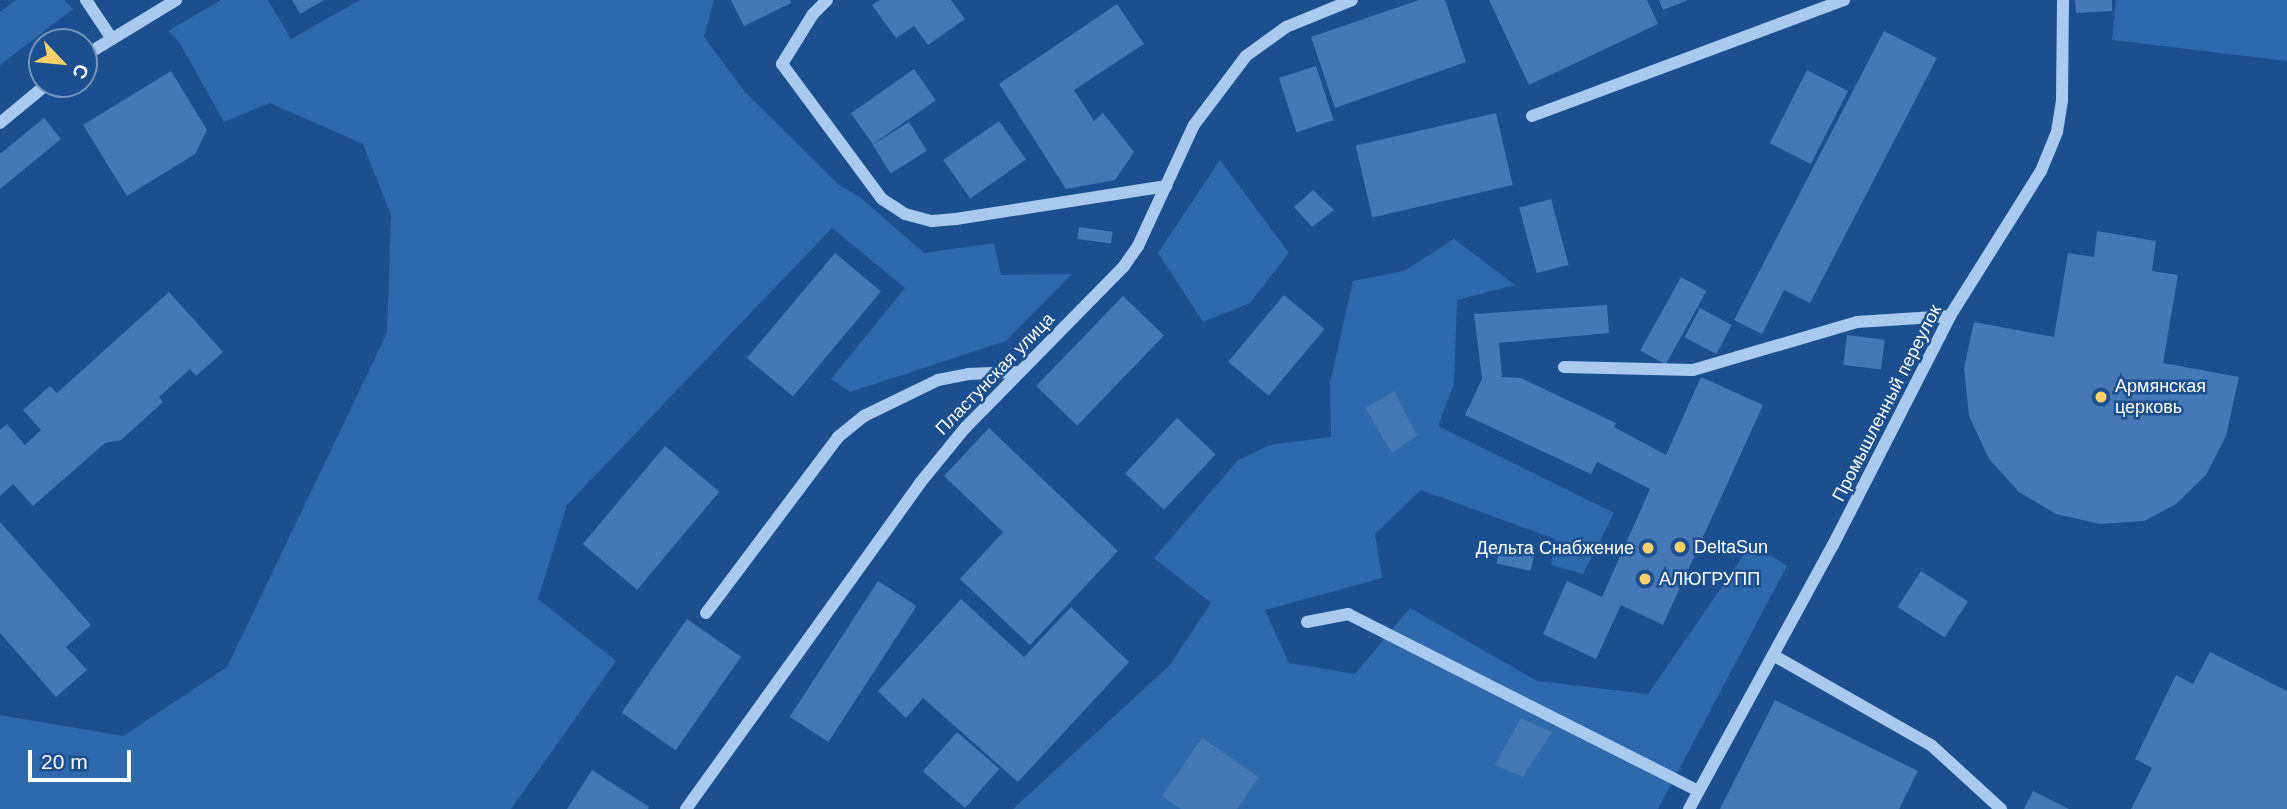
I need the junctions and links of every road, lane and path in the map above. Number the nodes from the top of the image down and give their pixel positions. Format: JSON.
{"nodes":[{"id":1,"x":86,"y":0,"type":"edge"},
{"id":2,"x":176,"y":0,"type":"edge"},
{"id":3,"x":828,"y":0,"type":"edge"},
{"id":4,"x":1352,"y":0,"type":"edge"},
{"id":5,"x":1844,"y":0,"type":"edge"},
{"id":6,"x":2063,"y":0,"type":"edge"},
{"id":7,"x":112,"y":39,"type":"junction"},
{"id":8,"x":98,"y":48,"type":"edge"},
{"id":9,"x":30,"y":98,"type":"edge"},
{"id":10,"x":1532,"y":116,"type":"dead end"},
{"id":11,"x":0,"y":123,"type":"edge"},
{"id":12,"x":1166,"y":186,"type":"junction"},
{"id":13,"x":1950,"y":316,"type":"junction"},
{"id":14,"x":1564,"y":367,"type":"dead end"},
{"id":15,"x":1019,"y":372,"type":"junction"},
{"id":16,"x":706,"y":613,"type":"dead end"},
{"id":17,"x":1307,"y":622,"type":"dead end"},
{"id":18,"x":1773,"y":655,"type":"junction"},
{"id":19,"x":1698,"y":791,"type":"junction"},
{"id":20,"x":686,"y":809,"type":"edge"},
{"id":21,"x":1689,"y":809,"type":"edge"},
{"id":22,"x":2001,"y":809,"type":"edge"}],
"edges":[{"from":1,"to":7,"type":"street"},
{"from":2,"to":7,"type":"street"},
{"from":3,"to":12,"type":"street"},
{"from":4,"to":12,"type":"street","name":"Пластунская улица"},
{"from":5,"to":10,"type":"street"},
{"from":6,"to":13,"type":"street","name":"Промышленный переулок"},
{"from":7,"to":8,"type":"street"},
{"from":9,"to":11,"type":"street"},
{"from":12,"to":15,"type":"street","name":"Пластунская улица"},
{"from":13,"to":14,"type":"street"},
{"from":13,"to":18,"type":"street","name":"Промышленный переулок"},
{"from":15,"to":16,"type":"street"},
{"from":15,"to":20,"type":"street","name":"Пластунская улица"},
{"from":17,"to":19,"type":"street"},
{"from":18,"to":19,"type":"street","name":"Промышленный переулок"},
{"from":18,"to":22,"type":"street"},
{"from":19,"to":21,"type":"street","name":"Промышленный переулок"}]}
